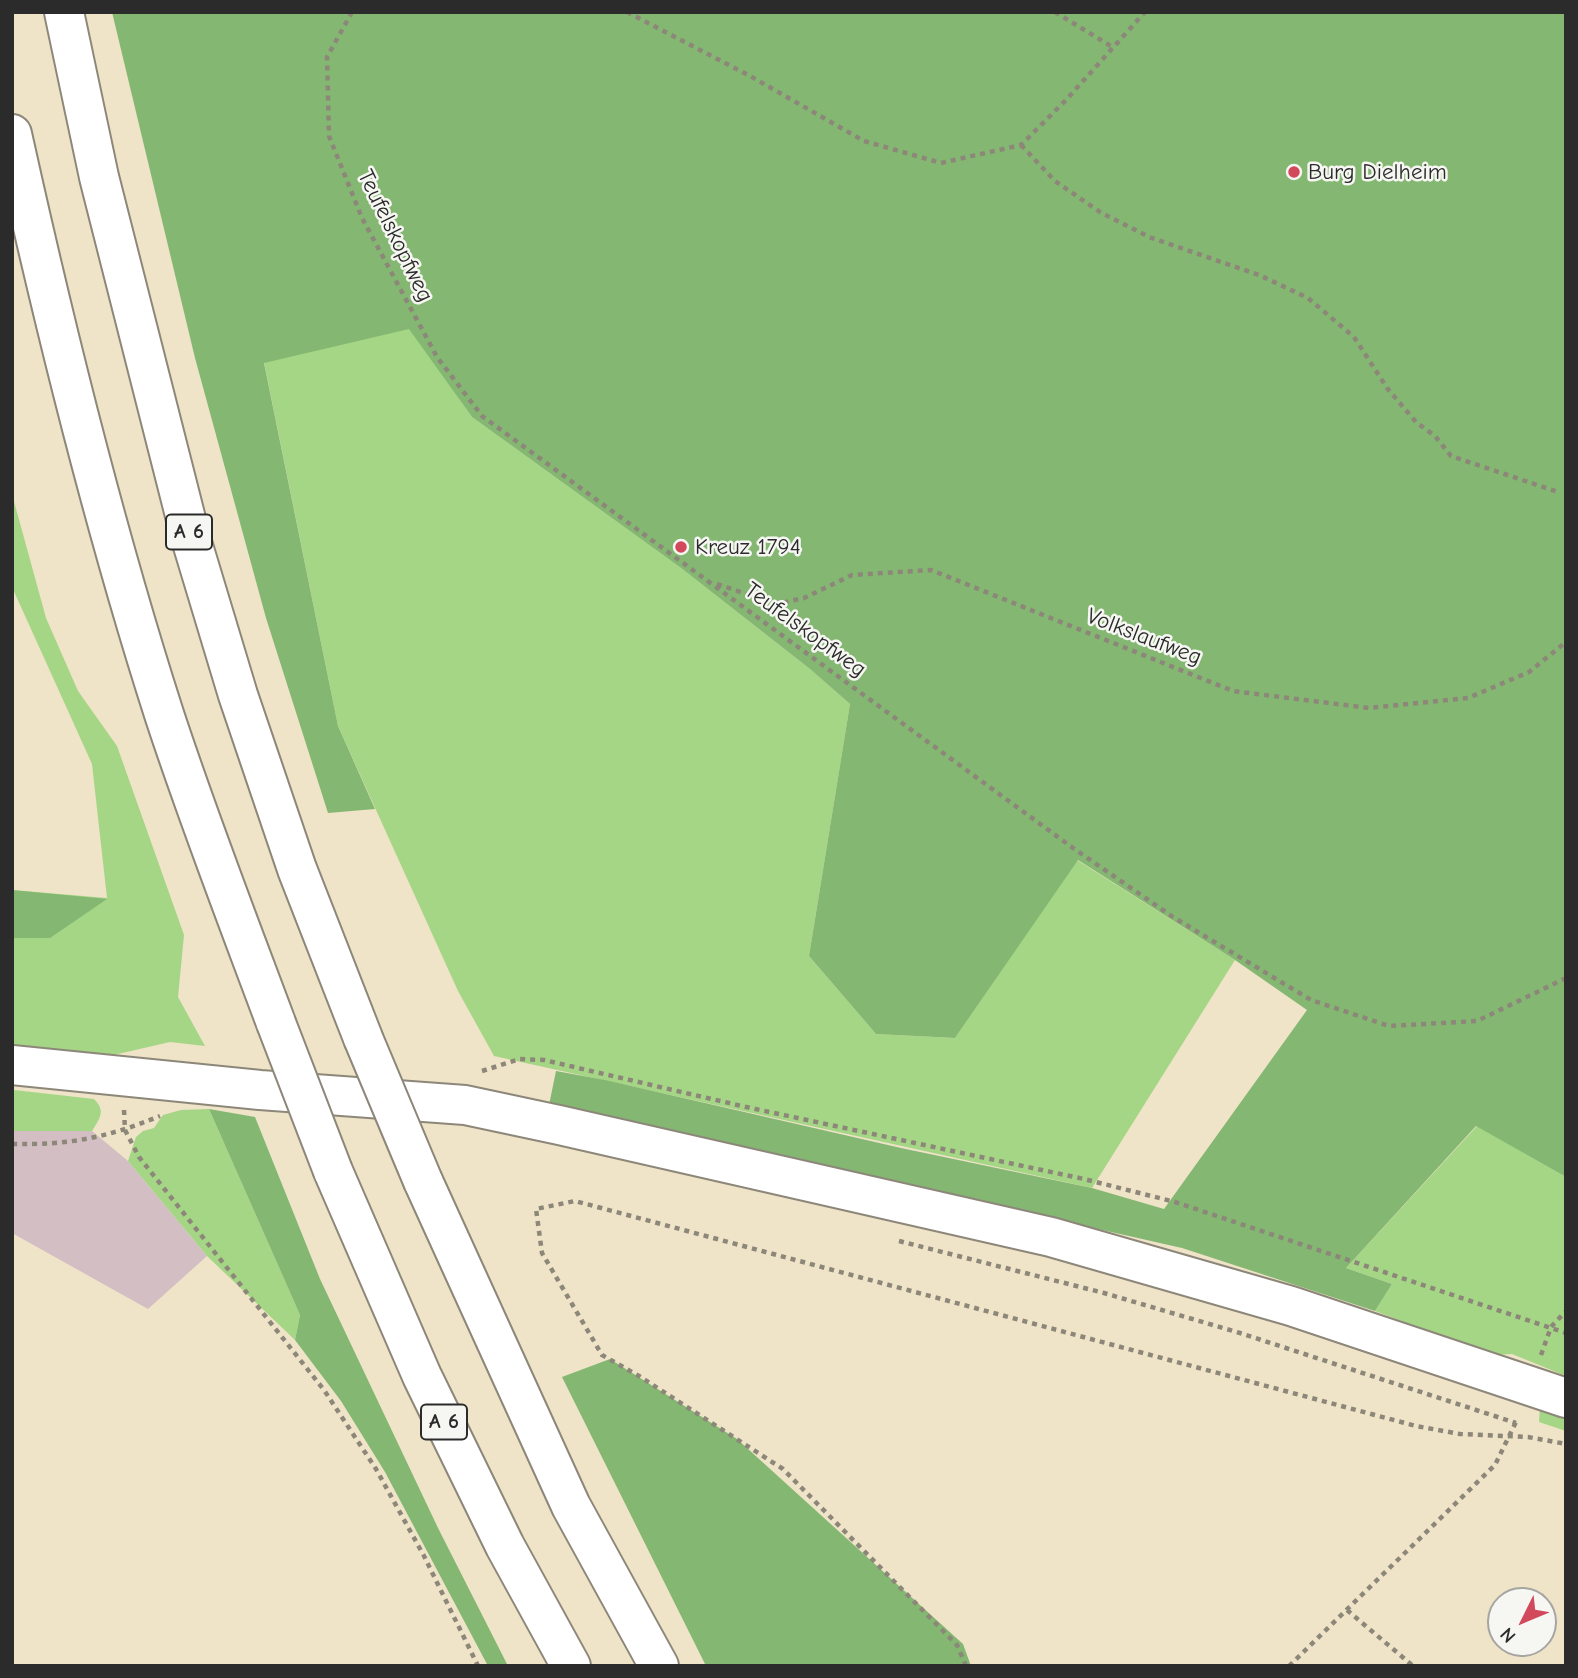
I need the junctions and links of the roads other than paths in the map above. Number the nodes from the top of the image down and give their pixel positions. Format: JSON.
{"nodes":[{"id":1,"x":64,"y":12,"type":"edge"},
{"id":2,"x":12,"y":134,"type":"edge"},
{"id":3,"x":12,"y":1065,"type":"edge"},
{"id":4,"x":1566,"y":1398,"type":"edge"},
{"id":5,"x":571,"y":1666,"type":"edge"},
{"id":6,"x":659,"y":1666,"type":"edge"}],
"edges":[{"from":1,"to":6,"type":"main road","number":"A 6","bridge":true},
{"from":2,"to":5,"type":"main road","number":"A 6","bridge":true},
{"from":3,"to":4,"type":"main road"}]}
